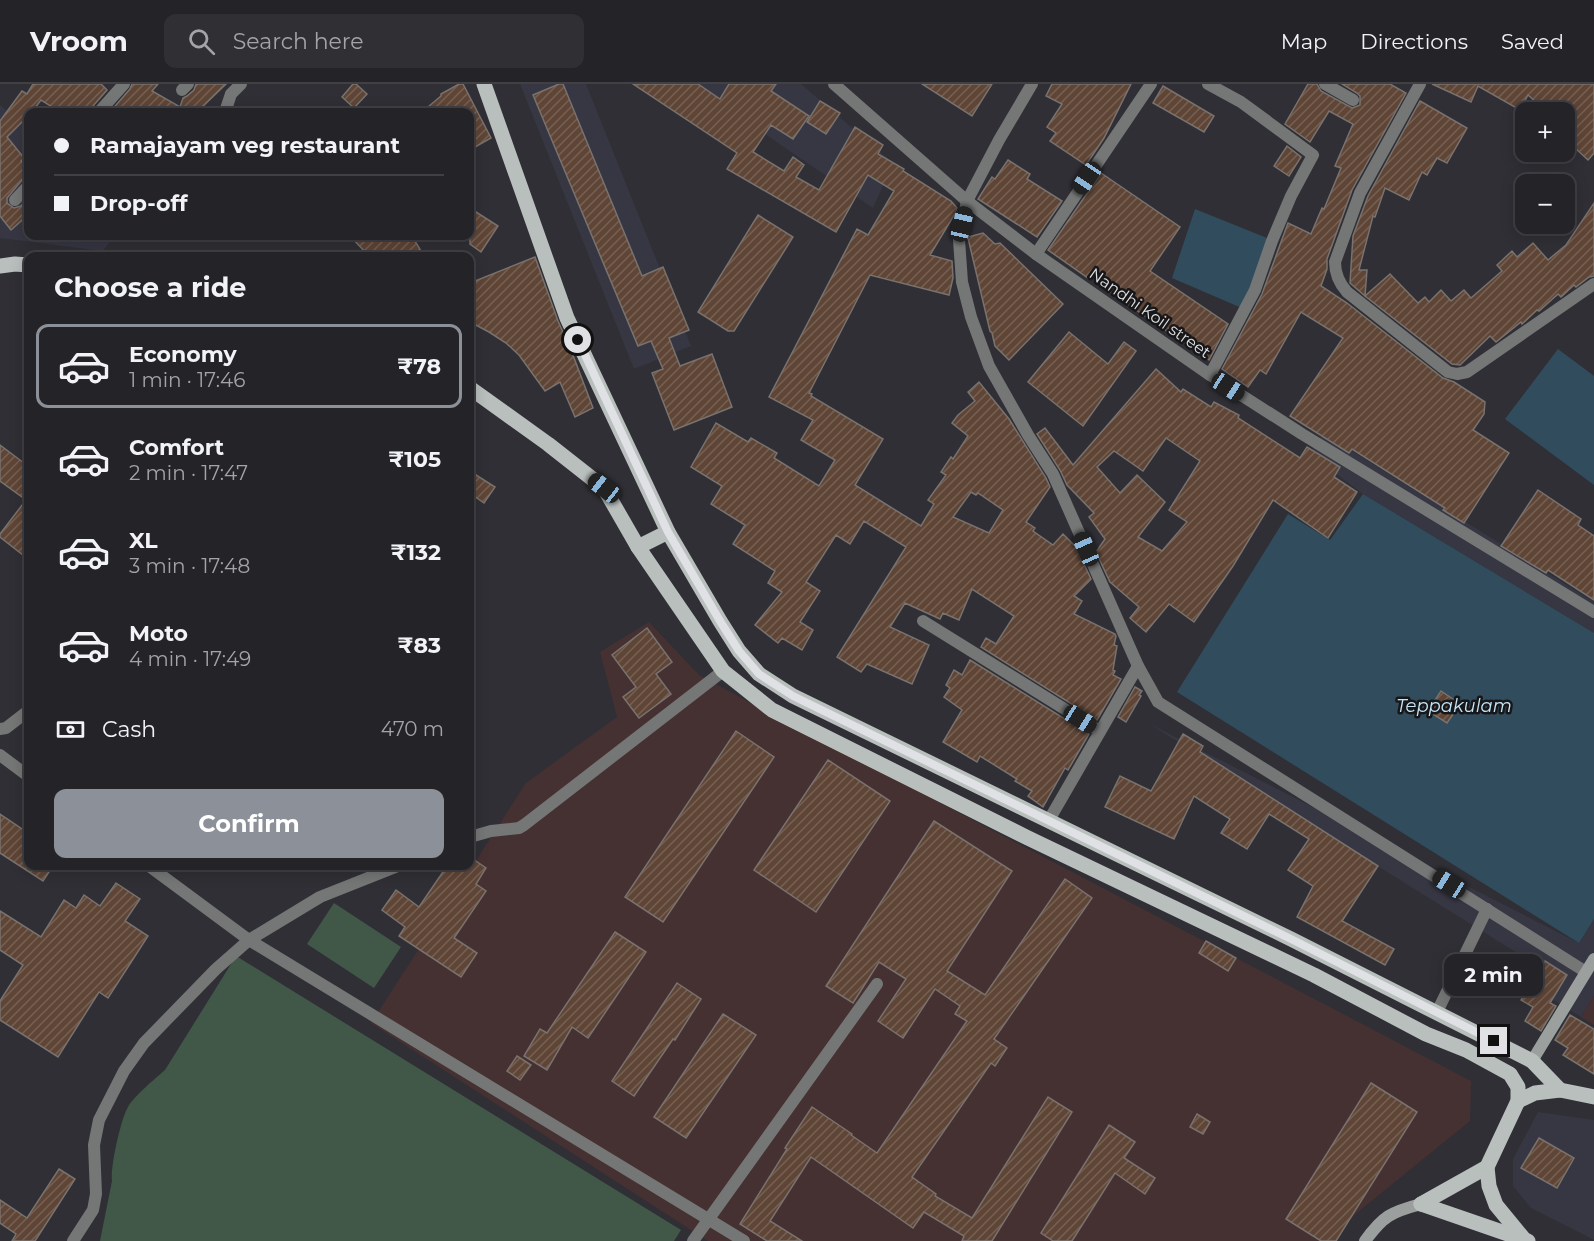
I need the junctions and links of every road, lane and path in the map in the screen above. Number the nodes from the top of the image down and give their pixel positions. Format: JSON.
{"nodes":[{"id":1,"x":124,"y":84,"type":"edge"},
{"id":2,"x":241,"y":84,"type":"edge"},
{"id":3,"x":484,"y":84,"type":"edge"},
{"id":4,"x":834,"y":84,"type":"edge"},
{"id":5,"x":1032,"y":84,"type":"edge"},
{"id":6,"x":1151,"y":84,"type":"edge"},
{"id":7,"x":1208,"y":84,"type":"edge"},
{"id":8,"x":1325,"y":84,"type":"edge"},
{"id":9,"x":1420,"y":84,"type":"edge"},
{"id":10,"x":1353,"y":100,"type":"dead end"},
{"id":11,"x":103,"y":108,"type":"edge"},
{"id":12,"x":226,"y":108,"type":"edge"},
{"id":13,"x":24,"y":190,"type":"edge"},
{"id":14,"x":15,"y":200,"type":"dead end"},
{"id":15,"x":967,"y":201,"type":"junction"},
{"id":16,"x":1036,"y":254,"type":"junction"},
{"id":17,"x":0,"y":259,"type":"edge"},
{"id":18,"x":15,"y":265,"type":"edge"},
{"id":19,"x":1594,"y":284,"type":"edge"},
{"id":20,"x":1210,"y":375,"type":"junction"},
{"id":21,"x":474,"y":391,"type":"edge"},
{"id":22,"x":668,"y":532,"type":"junction"},
{"id":23,"x":638,"y":547,"type":"junction"},
{"id":24,"x":1594,"y":612,"type":"edge"},
{"id":25,"x":923,"y":621,"type":"dead end"},
{"id":26,"x":1138,"y":666,"type":"junction"},
{"id":27,"x":723,"y":671,"type":"junction"},
{"id":28,"x":24,"y":714,"type":"edge"},
{"id":29,"x":0,"y":729,"type":"edge"},
{"id":30,"x":1100,"y":731,"type":"junction"},
{"id":31,"x":0,"y":755,"type":"edge"},
{"id":32,"x":24,"y":773,"type":"edge"},
{"id":33,"x":1049,"y":820,"type":"junction"},
{"id":34,"x":474,"y":836,"type":"edge"},
{"id":35,"x":154,"y":870,"type":"edge"},
{"id":36,"x":388,"y":870,"type":"edge"},
{"id":37,"x":1487,"y":909,"type":"junction"},
{"id":38,"x":249,"y":940,"type":"junction"},
{"id":39,"x":1594,"y":959,"type":"edge"},
{"id":40,"x":1586,"y":972,"type":"junction"},
{"id":41,"x":877,"y":984,"type":"dead end"},
{"id":42,"x":1437,"y":1012,"type":"junction"},
{"id":43,"x":1532,"y":1060,"type":"junction"},
{"id":44,"x":1560,"y":1090,"type":"junction"},
{"id":45,"x":1594,"y":1097,"type":"edge"},
{"id":46,"x":1518,"y":1101,"type":"junction"},
{"id":47,"x":1487,"y":1167,"type":"junction"},
{"id":48,"x":1421,"y":1204,"type":"junction"},
{"id":49,"x":708,"y":1219,"type":"junction"},
{"id":50,"x":1526,"y":1240,"type":"edge"},
{"id":51,"x":74,"y":1241,"type":"edge"},
{"id":52,"x":693,"y":1241,"type":"edge"},
{"id":53,"x":744,"y":1241,"type":"edge"},
{"id":54,"x":1365,"y":1241,"type":"edge"}],
"edges":[{"from":1,"to":11,"type":"street"},
{"from":2,"to":12,"type":"street"},
{"from":3,"to":22,"type":"main road"},
{"from":4,"to":15,"type":"street","name":"Nandhi Koil street"},
{"from":5,"to":15,"type":"street"},
{"from":6,"to":16,"type":"street"},
{"from":7,"to":20,"type":"street"},
{"from":8,"to":10,"type":"street"},
{"from":9,"to":19,"type":"street"},
{"from":13,"to":14,"type":"street"},
{"from":15,"to":16,"type":"street","name":"Nandhi Koil street"},
{"from":15,"to":26,"type":"street"},
{"from":16,"to":20,"type":"street","name":"Nandhi Koil street"},
{"from":17,"to":18,"type":"main road"},
{"from":20,"to":24,"type":"street","name":"Nandhi Koil street"},
{"from":21,"to":23,"type":"main road"},
{"from":22,"to":23,"type":"main road"},
{"from":22,"to":33,"type":"main road"},
{"from":23,"to":27,"type":"main road"},
{"from":25,"to":30,"type":"street"},
{"from":26,"to":30,"type":"street"},
{"from":26,"to":37,"type":"street"},
{"from":27,"to":34,"type":"street"},
{"from":27,"to":46,"type":"main road"},
{"from":28,"to":29,"type":"street"},
{"from":30,"to":33,"type":"street"},
{"from":31,"to":32,"type":"street"},
{"from":33,"to":42,"type":"main road"},
{"from":35,"to":38,"type":"street"},
{"from":36,"to":38,"type":"street"},
{"from":37,"to":40,"type":"street"},
{"from":37,"to":42,"type":"street"},
{"from":38,"to":49,"type":"street"},
{"from":38,"to":51,"type":"street"},
{"from":39,"to":40,"type":"main road"},
{"from":40,"to":43,"type":"main road"},
{"from":41,"to":49,"type":"street"},
{"from":42,"to":43,"type":"main road"},
{"from":43,"to":44,"type":"main road"},
{"from":44,"to":45,"type":"main road"},
{"from":44,"to":46,"type":"main road"},
{"from":46,"to":47,"type":"main road"},
{"from":47,"to":48,"type":"main road"},
{"from":47,"to":50,"type":"main road"},
{"from":48,"to":50,"type":"main road"},
{"from":48,"to":54,"type":"main road"},
{"from":49,"to":52,"type":"street"},
{"from":49,"to":53,"type":"street"}]}
